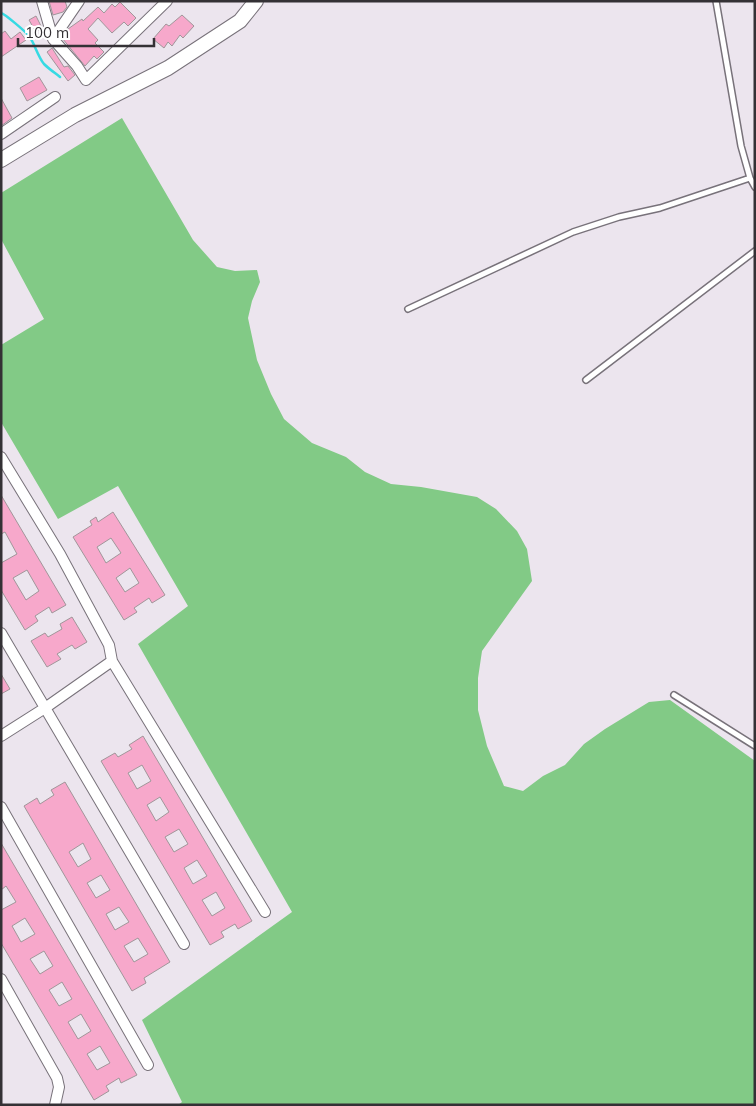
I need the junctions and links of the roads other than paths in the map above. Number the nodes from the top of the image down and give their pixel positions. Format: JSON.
{"nodes":[{"id":1,"x":42,"y":1,"type":"edge"},
{"id":2,"x":79,"y":1,"type":"edge"},
{"id":3,"x":167,"y":1,"type":"edge"},
{"id":4,"x":256,"y":1,"type":"edge"},
{"id":5,"x":716,"y":1,"type":"edge"},
{"id":6,"x":53,"y":39,"type":"junction"},
{"id":7,"x":55,"y":97,"type":"dead end"},
{"id":8,"x":1,"y":134,"type":"edge"},
{"id":9,"x":1,"y":160,"type":"edge"},
{"id":10,"x":750,"y":178,"type":"junction"},
{"id":11,"x":755,"y":187,"type":"edge"},
{"id":12,"x":755,"y":251,"type":"edge"},
{"id":13,"x":408,"y":309,"type":"dead end"},
{"id":14,"x":586,"y":380,"type":"dead end"},
{"id":15,"x":1,"y":457,"type":"edge"},
{"id":16,"x":1,"y":633,"type":"edge"},
{"id":17,"x":112,"y":661,"type":"junction"},
{"id":18,"x":674,"y":695,"type":"dead end"},
{"id":19,"x":45,"y":708,"type":"junction"},
{"id":20,"x":1,"y":736,"type":"edge"},
{"id":21,"x":755,"y":746,"type":"edge"},
{"id":22,"x":1,"y":807,"type":"edge"},
{"id":23,"x":265,"y":912,"type":"dead end"},
{"id":24,"x":184,"y":944,"type":"dead end"},
{"id":25,"x":1,"y":979,"type":"edge"},
{"id":26,"x":148,"y":1065,"type":"dead end"},
{"id":27,"x":55,"y":1105,"type":"edge"}],
"edges":[{"from":1,"to":6,"type":"street"},
{"from":2,"to":6,"type":"street"},
{"from":3,"to":6,"type":"street"},
{"from":4,"to":9,"type":"main road"},
{"from":5,"to":10,"type":"lane"},
{"from":7,"to":8,"type":"street"},
{"from":10,"to":11,"type":"lane"},
{"from":10,"to":13,"type":"lane"},
{"from":12,"to":14,"type":"lane"},
{"from":15,"to":17,"type":"street"},
{"from":16,"to":19,"type":"street"},
{"from":17,"to":19,"type":"street"},
{"from":17,"to":23,"type":"street"},
{"from":18,"to":21,"type":"lane"},
{"from":19,"to":20,"type":"street"},
{"from":19,"to":24,"type":"street"},
{"from":22,"to":26,"type":"street"},
{"from":25,"to":27,"type":"street"}]}
